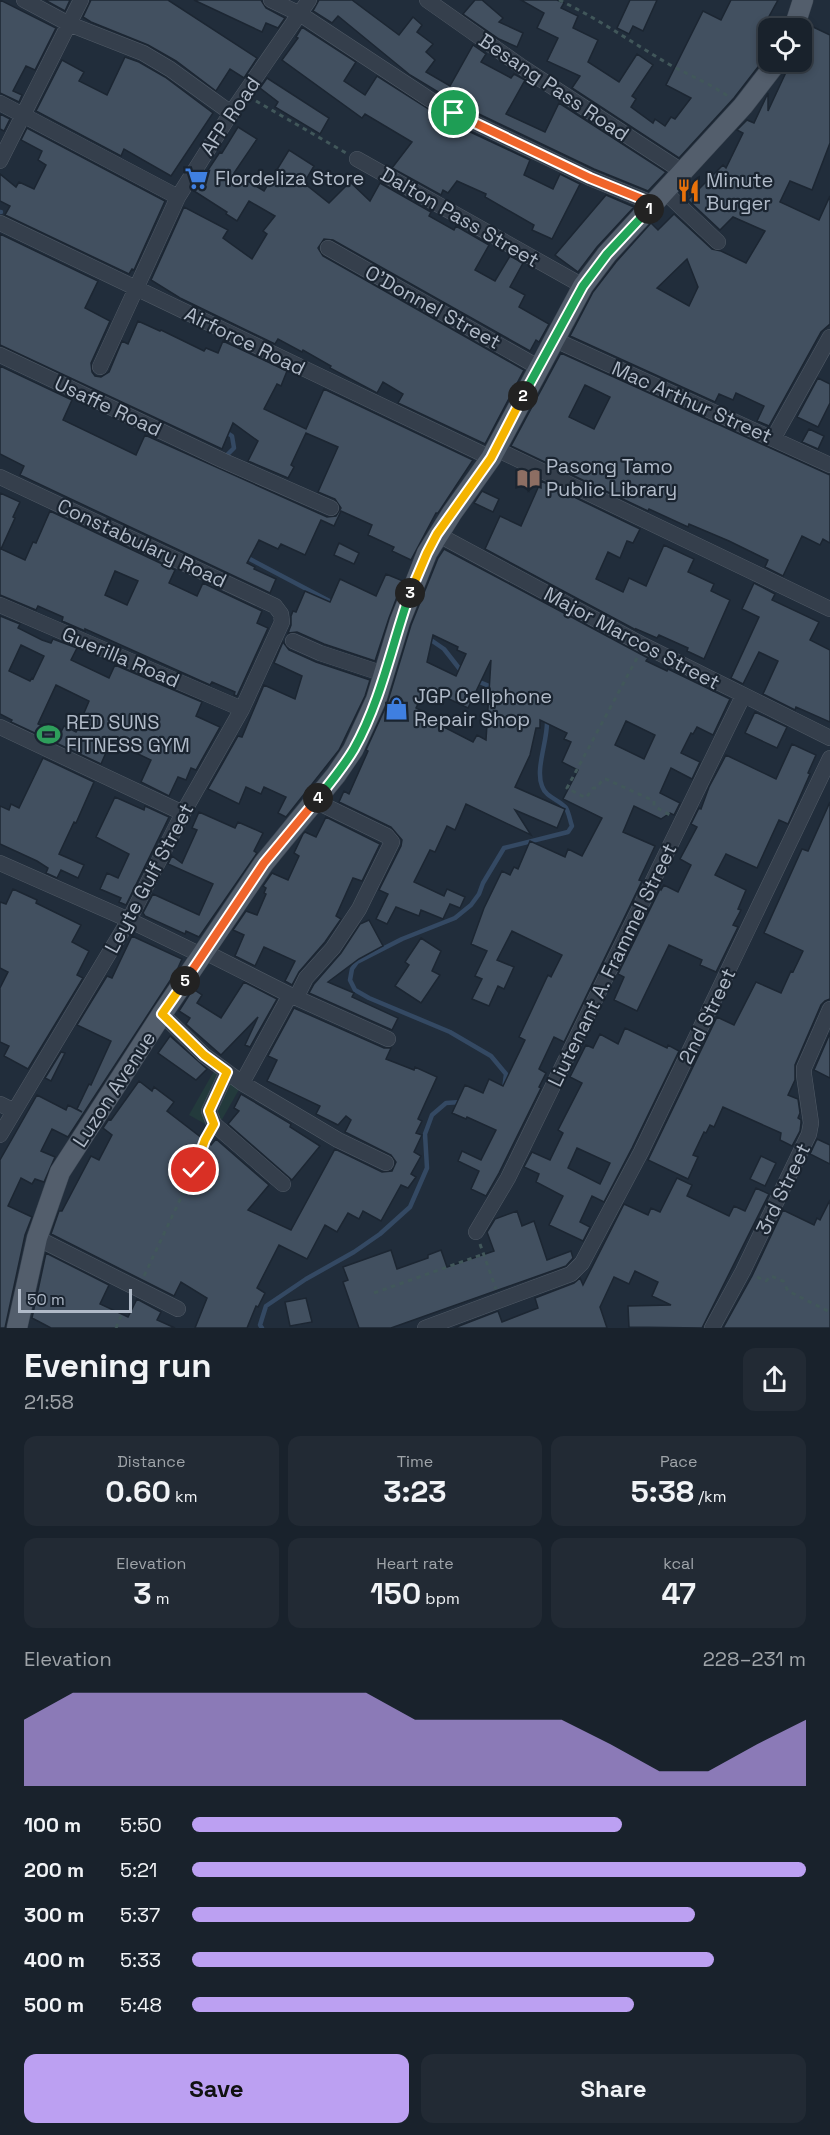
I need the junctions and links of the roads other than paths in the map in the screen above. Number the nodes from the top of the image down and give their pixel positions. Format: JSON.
{"nodes":[{"id":1,"x":24,"y":0,"type":"edge"},
{"id":2,"x":81,"y":0,"type":"edge"},
{"id":3,"x":271,"y":0,"type":"edge"},
{"id":4,"x":309,"y":0,"type":"edge"},
{"id":5,"x":427,"y":0,"type":"edge"},
{"id":6,"x":803,"y":0,"type":"edge"},
{"id":7,"x":300,"y":14,"type":"junction"},
{"id":8,"x":797,"y":18,"type":"edge"},
{"id":9,"x":69,"y":24,"type":"junction"},
{"id":10,"x":769,"y":72,"type":"edge"},
{"id":11,"x":0,"y":103,"type":"edge"},
{"id":12,"x":231,"y":113,"type":"junction"},
{"id":13,"x":24,"y":114,"type":"junction"},
{"id":14,"x":357,"y":159,"type":"road end"},
{"id":15,"x":0,"y":161,"type":"edge"},
{"id":16,"x":682,"y":172,"type":"junction"},
{"id":17,"x":178,"y":197,"type":"junction"},
{"id":18,"x":659,"y":198,"type":"junction"},
{"id":19,"x":0,"y":223,"type":"edge"},
{"id":20,"x":718,"y":242,"type":"dead end"},
{"id":21,"x":328,"y":248,"type":"dead end"},
{"id":22,"x":583,"y":286,"type":"junction"},
{"id":23,"x":135,"y":288,"type":"junction"},
{"id":24,"x":830,"y":337,"type":"edge"},
{"id":25,"x":553,"y":339,"type":"junction"},
{"id":26,"x":0,"y":355,"type":"edge"},
{"id":27,"x":99,"y":367,"type":"dead end"},
{"id":28,"x":538,"y":367,"type":"junction"},
{"id":29,"x":773,"y":439,"type":"junction"},
{"id":30,"x":493,"y":453,"type":"junction"},
{"id":31,"x":830,"y":465,"type":"edge"},
{"id":32,"x":0,"y":477,"type":"edge"},
{"id":33,"x":331,"y":508,"type":"dead end"},
{"id":34,"x":437,"y":534,"type":"junction"},
{"id":35,"x":0,"y":605,"type":"edge"},
{"id":36,"x":830,"y":609,"type":"edge"},
{"id":37,"x":281,"y":614,"type":"joint"},
{"id":38,"x":293,"y":641,"type":"dead end"},
{"id":39,"x":384,"y":674,"type":"junction"},
{"id":40,"x":743,"y":696,"type":"junction"},
{"id":41,"x":242,"y":710,"type":"junction"},
{"id":42,"x":0,"y":727,"type":"edge"},
{"id":43,"x":830,"y":738,"type":"edge"},
{"id":44,"x":830,"y":758,"type":"edge"},
{"id":45,"x":315,"y":801,"type":"junction"},
{"id":46,"x":183,"y":813,"type":"junction"},
{"id":47,"x":1,"y":865,"type":"edge"},
{"id":48,"x":129,"y":920,"type":"junction"},
{"id":49,"x":204,"y":954,"type":"junction"},
{"id":50,"x":293,"y":997,"type":"junction"},
{"id":51,"x":830,"y":1009,"type":"edge"},
{"id":52,"x":162,"y":1014,"type":"junction"},
{"id":53,"x":388,"y":1039,"type":"dead end"},
{"id":54,"x":227,"y":1072,"type":"junction"},
{"id":55,"x":242,"y":1083,"type":"junction"},
{"id":56,"x":7,"y":1108,"type":"edge"},
{"id":57,"x":0,"y":1135,"type":"edge"},
{"id":58,"x":386,"y":1163,"type":"dead end"},
{"id":59,"x":283,"y":1184,"type":"dead end"},
{"id":60,"x":476,"y":1232,"type":"road end"},
{"id":61,"x":37,"y":1238,"type":"junction"},
{"id":62,"x":178,"y":1309,"type":"dead end"},
{"id":63,"x":17,"y":1328,"type":"edge"},
{"id":64,"x":425,"y":1328,"type":"edge"},
{"id":65,"x":712,"y":1328,"type":"edge"}],
"edges":[{"from":1,"to":9,"type":"street"},
{"from":2,"to":9,"type":"street"},
{"from":3,"to":7,"type":"street"},
{"from":4,"to":7,"type":"street","name":"AFP Road"},
{"from":5,"to":16,"type":"street","name":"Besang Pass Road"},
{"from":6,"to":8,"type":"main road"},
{"from":7,"to":12,"type":"street","name":"AFP Road"},
{"from":7,"to":18,"type":"street"},
{"from":9,"to":12,"type":"street"},
{"from":9,"to":13,"type":"street"},
{"from":10,"to":16,"type":"main road","name":"Luzon Avenue"},
{"from":11,"to":13,"type":"street"},
{"from":12,"to":17,"type":"street","name":"AFP Road"},
{"from":13,"to":15,"type":"street"},
{"from":13,"to":17,"type":"street"},
{"from":14,"to":22,"type":"street","name":"Dalton Pass Street"},
{"from":16,"to":18,"type":"main road","name":"Luzon Avenue"},
{"from":17,"to":23,"type":"street","name":"AFP Road"},
{"from":18,"to":20,"type":"street"},
{"from":18,"to":22,"type":"main road","name":"Luzon Avenue"},
{"from":19,"to":23,"type":"street","name":"Airforce Road"},
{"from":21,"to":28,"type":"street","name":"O'Donnel Street"},
{"from":22,"to":25,"type":"main road","name":"Luzon Avenue"},
{"from":23,"to":27,"type":"street","name":"AFP Road"},
{"from":23,"to":30,"type":"street","name":"Airforce Road"},
{"from":24,"to":29,"type":"street"},
{"from":25,"to":28,"type":"main road","name":"Luzon Avenue"},
{"from":25,"to":29,"type":"street","name":"Mac Arthur Street"},
{"from":26,"to":33,"type":"street","name":"Usaffe Road"},
{"from":28,"to":30,"type":"main road","name":"Luzon Avenue"},
{"from":29,"to":31,"type":"street","name":"Mac Arthur Street"},
{"from":30,"to":34,"type":"main road","name":"Luzon Avenue"},
{"from":30,"to":36,"type":"street","name":"Airforce Road"},
{"from":32,"to":37,"type":"street","name":"Constabulary Road"},
{"from":34,"to":39,"type":"main road","name":"Luzon Avenue"},
{"from":34,"to":40,"type":"street","name":"Major Marcos Street"},
{"from":35,"to":41,"type":"street","name":"Guerilla Road"},
{"from":37,"to":41,"type":"street","name":"Leyte Gulf Street"},
{"from":38,"to":39,"type":"street"},
{"from":39,"to":45,"type":"main road","name":"Luzon Avenue"},
{"from":40,"to":43,"type":"street","name":"Major Marcos Street"},
{"from":40,"to":60,"type":"street","name":"Liutenant A. Frammel Street"},
{"from":41,"to":46,"type":"street","name":"Leyte Gulf Street"},
{"from":42,"to":46,"type":"street"},
{"from":44,"to":64,"type":"street","name":"2nd Street"},
{"from":45,"to":49,"type":"main road","name":"Luzon Avenue"},
{"from":45,"to":50,"type":"street"},
{"from":46,"to":48,"type":"street","name":"Leyte Gulf Street"},
{"from":47,"to":48,"type":"street"},
{"from":48,"to":49,"type":"street"},
{"from":48,"to":56,"type":"street","name":"Leyte Gulf Street"},
{"from":49,"to":50,"type":"street"},
{"from":49,"to":52,"type":"main road","name":"Luzon Avenue"},
{"from":50,"to":53,"type":"street"},
{"from":50,"to":55,"type":"street"},
{"from":51,"to":65,"type":"street","name":"3rd Street"},
{"from":52,"to":54,"type":"street"},
{"from":52,"to":61,"type":"main road","name":"Luzon Avenue"},
{"from":54,"to":55,"type":"street"},
{"from":54,"to":59,"type":"street"},
{"from":55,"to":58,"type":"street"},
{"from":56,"to":57,"type":"street","name":"Leyte Gulf Street"},
{"from":61,"to":62,"type":"street"},
{"from":61,"to":63,"type":"main road","name":"Luzon Avenue"}]}
